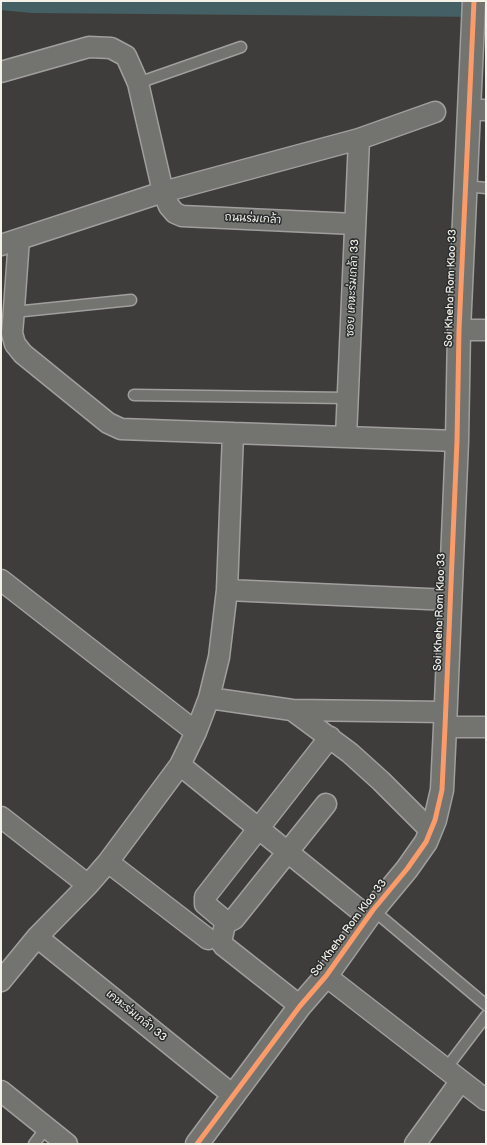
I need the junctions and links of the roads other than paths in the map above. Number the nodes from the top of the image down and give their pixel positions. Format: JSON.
{"nodes":[{"id":1,"x":474,"y":1,"type":"edge"},
{"id":2,"x":241,"y":47,"type":"dead end"},
{"id":3,"x":1,"y":72,"type":"edge"},
{"id":4,"x":138,"y":83,"type":"junction"},
{"id":5,"x":478,"y":110,"type":"edge"},
{"id":6,"x":435,"y":112,"type":"dead end"},
{"id":7,"x":359,"y":139,"type":"junction"},
{"id":8,"x":476,"y":187,"type":"edge"},
{"id":9,"x":163,"y":192,"type":"junction"},
{"id":10,"x":356,"y":224,"type":"junction"},
{"id":11,"x":10,"y":242,"type":"edge"},
{"id":12,"x":131,"y":300,"type":"dead end"},
{"id":13,"x":9,"y":318,"type":"edge"},
{"id":14,"x":459,"y":330,"type":"junction"},
{"id":15,"x":486,"y":330,"type":"edge"},
{"id":16,"x":134,"y":395,"type":"dead end"},
{"id":17,"x":348,"y":398,"type":"junction"},
{"id":18,"x":232,"y":433,"type":"junction"},
{"id":19,"x":346,"y":436,"type":"junction"},
{"id":20,"x":457,"y":441,"type":"junction"},
{"id":21,"x":1,"y":580,"type":"edge"},
{"id":22,"x":227,"y":590,"type":"junction"},
{"id":23,"x":450,"y":600,"type":"junction"},
{"id":24,"x":209,"y":698,"type":"junction"},
{"id":25,"x":292,"y":710,"type":"junction"},
{"id":26,"x":446,"y":720,"type":"junction"},
{"id":27,"x":486,"y":727,"type":"edge"},
{"id":28,"x":196,"y":732,"type":"junction"},
{"id":29,"x":330,"y":737,"type":"junction"},
{"id":30,"x":180,"y":765,"type":"junction"},
{"id":31,"x":326,"y":804,"type":"dead end"},
{"id":32,"x":1,"y":818,"type":"edge"},
{"id":33,"x":258,"y":828,"type":"junction"},
{"id":34,"x":431,"y":831,"type":"junction"},
{"id":35,"x":287,"y":852,"type":"junction"},
{"id":36,"x":108,"y":862,"type":"junction"},
{"id":37,"x":88,"y":885,"type":"junction"},
{"id":38,"x":371,"y":913,"type":"junction"},
{"id":39,"x":226,"y":920,"type":"junction"},
{"id":40,"x":37,"y":936,"type":"junction"},
{"id":41,"x":208,"y":939,"type":"dead end"},
{"id":42,"x":326,"y":976,"type":"junction"},
{"id":43,"x":1,"y":981,"type":"edge"},
{"id":44,"x":486,"y":1005,"type":"edge"},
{"id":45,"x":300,"y":1006,"type":"junction"},
{"id":46,"x":486,"y":1016,"type":"edge"},
{"id":47,"x":453,"y":1076,"type":"junction"},
{"id":48,"x":1,"y":1091,"type":"edge"},
{"id":49,"x":234,"y":1096,"type":"junction"},
{"id":50,"x":486,"y":1100,"type":"edge"},
{"id":51,"x":46,"y":1128,"type":"junction"},
{"id":52,"x":34,"y":1144,"type":"edge"},
{"id":53,"x":67,"y":1144,"type":"edge"},
{"id":54,"x":197,"y":1144,"type":"edge"},
{"id":55,"x":415,"y":1144,"type":"edge"}],
"edges":[{"from":1,"to":5,"type":"street","name":"Soi Kheha Rom Klao 33"},
{"from":2,"to":4,"type":"lane"},
{"from":3,"to":4,"type":"street","name":"ถนนร่มเกล้า"},
{"from":4,"to":9,"type":"street","name":"ถนนร่มเกล้า"},
{"from":5,"to":8,"type":"street","name":"Soi Kheha Rom Klao 33"},
{"from":6,"to":7,"type":"street"},
{"from":7,"to":9,"type":"street"},
{"from":7,"to":10,"type":"street","name":"ซอย เคหะร่มเกล้า 33"},
{"from":8,"to":14,"type":"street","name":"Soi Kheha Rom Klao 33"},
{"from":9,"to":10,"type":"street","name":"ถนนร่มเกล้า"},
{"from":9,"to":11,"type":"street"},
{"from":10,"to":17,"type":"street","name":"ซอย เคหะร่มเกล้า 33"},
{"from":11,"to":13,"type":"street"},
{"from":12,"to":13,"type":"lane"},
{"from":13,"to":18,"type":"street"},
{"from":14,"to":15,"type":"street"},
{"from":14,"to":20,"type":"street","name":"Soi Kheha Rom Klao 33"},
{"from":16,"to":17,"type":"lane"},
{"from":17,"to":19,"type":"street","name":"ซอย เคหะร่มเกล้า 33"},
{"from":18,"to":19,"type":"street"},
{"from":18,"to":22,"type":"street"},
{"from":19,"to":20,"type":"street"},
{"from":20,"to":23,"type":"street","name":"Soi Kheha Rom Klao 33"},
{"from":21,"to":28,"type":"street"},
{"from":22,"to":23,"type":"street"},
{"from":22,"to":24,"type":"street"},
{"from":23,"to":26,"type":"street","name":"Soi Kheha Rom Klao 33"},
{"from":24,"to":25,"type":"street"},
{"from":24,"to":28,"type":"street"},
{"from":25,"to":26,"type":"street"},
{"from":25,"to":29,"type":"street"},
{"from":26,"to":27,"type":"street"},
{"from":26,"to":34,"type":"street","name":"Soi Kheha Rom Klao 33"},
{"from":28,"to":30,"type":"street"},
{"from":29,"to":33,"type":"street"},
{"from":29,"to":34,"type":"street"},
{"from":30,"to":33,"type":"street"},
{"from":30,"to":36,"type":"street"},
{"from":31,"to":35,"type":"street"},
{"from":32,"to":37,"type":"street"},
{"from":33,"to":35,"type":"street"},
{"from":33,"to":39,"type":"street"},
{"from":34,"to":38,"type":"street","name":"Soi Kheha Rom Klao 33"},
{"from":35,"to":38,"type":"street"},
{"from":35,"to":39,"type":"street"},
{"from":36,"to":37,"type":"street"},
{"from":36,"to":41,"type":"street"},
{"from":37,"to":40,"type":"street"},
{"from":38,"to":42,"type":"street","name":"Soi Kheha Rom Klao 33"},
{"from":38,"to":44,"type":"lane"},
{"from":39,"to":45,"type":"street"},
{"from":40,"to":43,"type":"street"},
{"from":40,"to":49,"type":"street","name":"เคหะร่มเกล้า 33"},
{"from":42,"to":45,"type":"street","name":"Soi Kheha Rom Klao 33"},
{"from":42,"to":47,"type":"street"},
{"from":45,"to":49,"type":"street","name":"Soi Kheha Rom Klao 33"},
{"from":46,"to":47,"type":"lane"},
{"from":47,"to":50,"type":"street"},
{"from":47,"to":55,"type":"street"},
{"from":48,"to":51,"type":"street"},
{"from":49,"to":54,"type":"street","name":"Soi Kheha Rom Klao 33"},
{"from":51,"to":52,"type":"lane"},
{"from":51,"to":53,"type":"street"}]}
